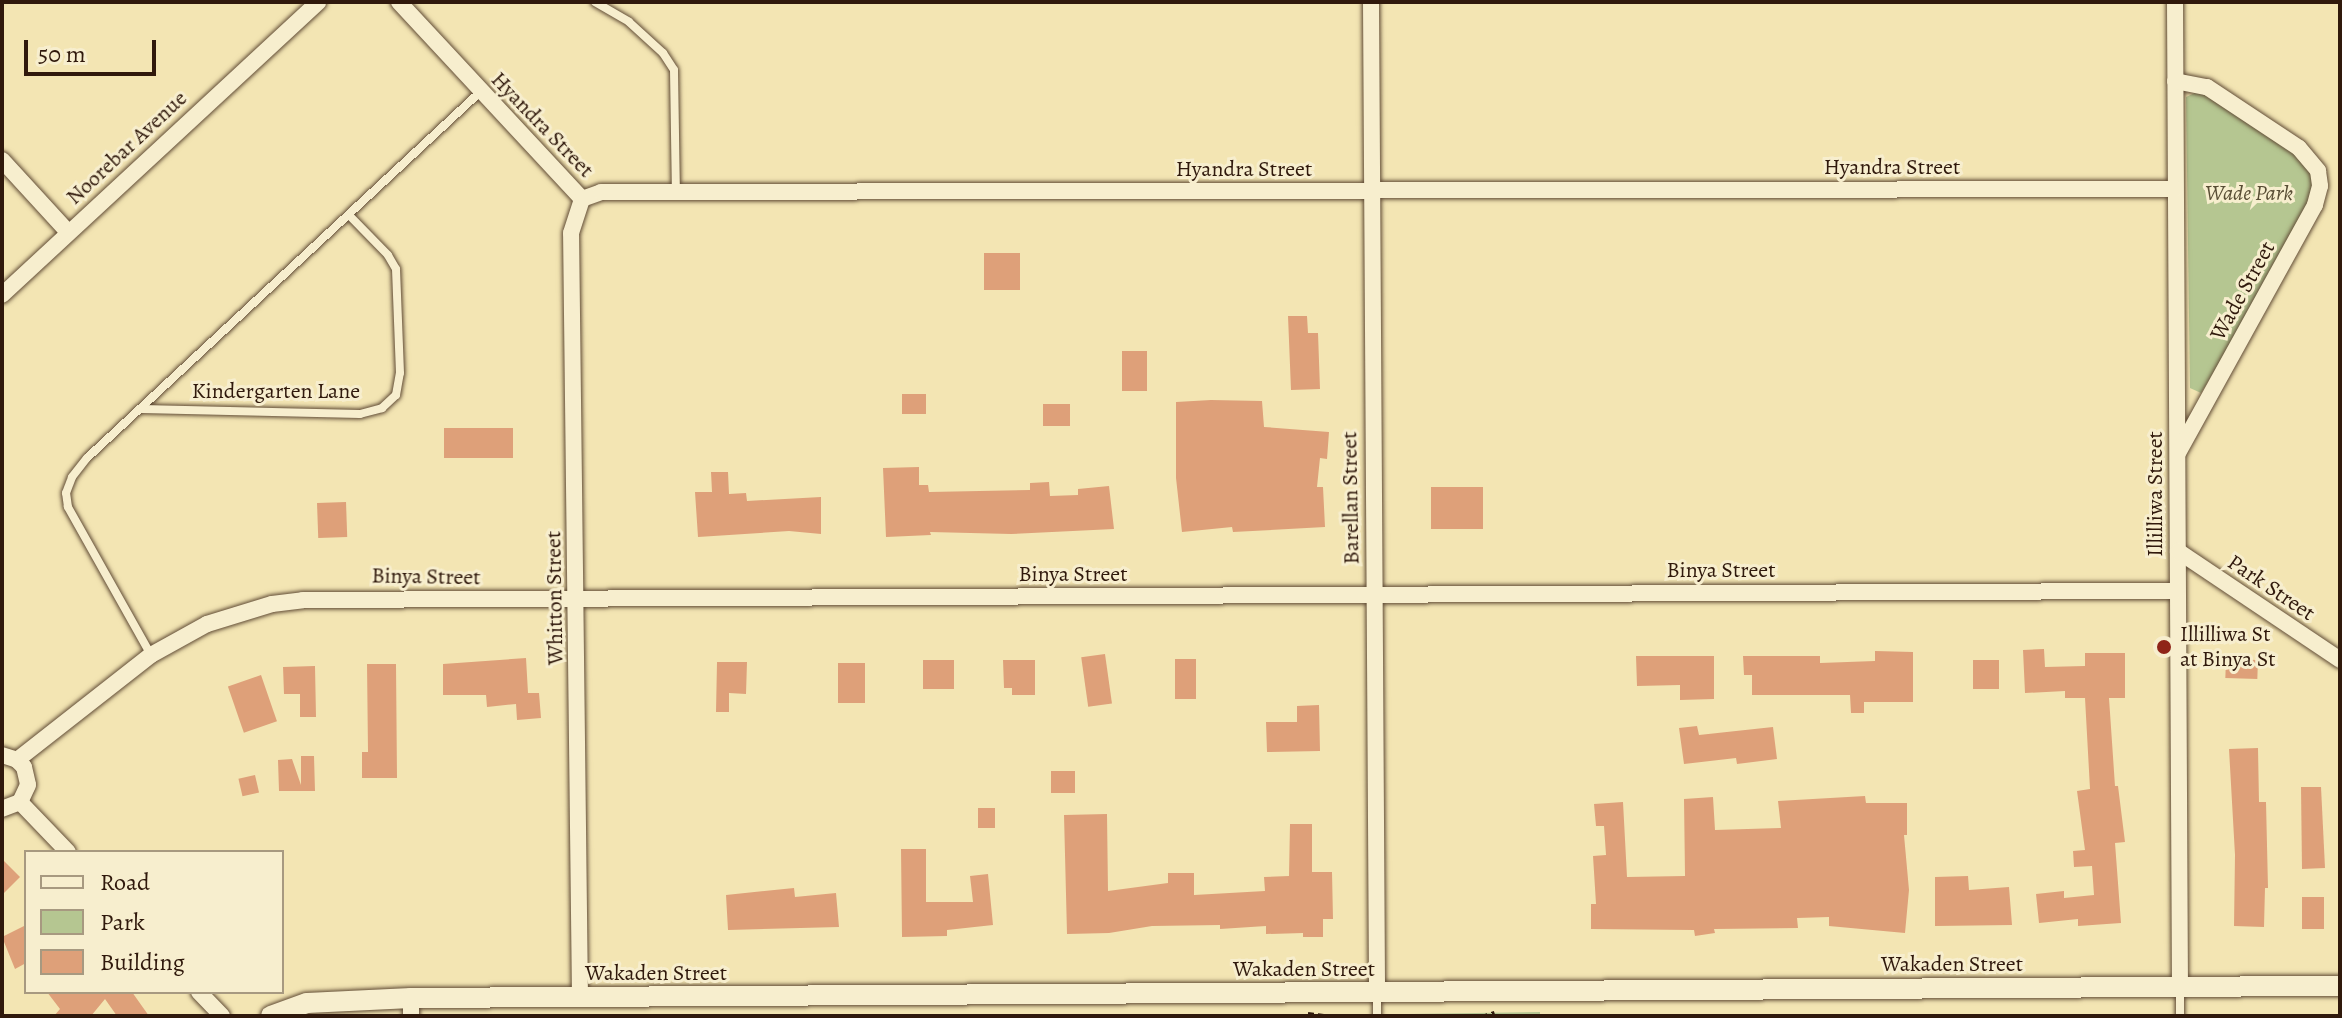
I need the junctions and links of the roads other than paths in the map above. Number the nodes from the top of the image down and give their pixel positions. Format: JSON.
{"nodes":[{"id":1,"x":318,"y":2,"type":"edge"},
{"id":2,"x":399,"y":2,"type":"edge"},
{"id":3,"x":595,"y":2,"type":"edge"},
{"id":4,"x":1371,"y":2,"type":"edge"},
{"id":5,"x":2175,"y":2,"type":"edge"},
{"id":6,"x":2175,"y":81,"type":"junction"},
{"id":7,"x":480,"y":92,"type":"junction"},
{"id":8,"x":2,"y":160,"type":"edge"},
{"id":9,"x":2175,"y":189,"type":"junction"},
{"id":10,"x":676,"y":192,"type":"junction"},
{"id":11,"x":1370,"y":192,"type":"junction"},
{"id":12,"x":582,"y":199,"type":"junction"},
{"id":13,"x":349,"y":215,"type":"junction"},
{"id":14,"x":68,"y":232,"type":"junction"},
{"id":15,"x":2,"y":295,"type":"edge"},
{"id":16,"x":142,"y":409,"type":"junction"},
{"id":17,"x":2178,"y":453,"type":"junction"},
{"id":18,"x":2178,"y":551,"type":"junction"},
{"id":19,"x":2177,"y":591,"type":"junction"},
{"id":20,"x":1374,"y":594,"type":"junction"},
{"id":21,"x":578,"y":601,"type":"junction"},
{"id":22,"x":151,"y":655,"type":"junction"},
{"id":23,"x":2340,"y":660,"type":"edge"},
{"id":24,"x":10,"y":758,"type":"edge"},
{"id":25,"x":20,"y":802,"type":"junction"},
{"id":26,"x":2,"y":809,"type":"edge"},
{"id":27,"x":66,"y":850,"type":"edge"},
{"id":28,"x":2340,"y":986,"type":"edge"},
{"id":29,"x":2180,"y":987,"type":"junction"},
{"id":30,"x":201,"y":994,"type":"edge"},
{"id":31,"x":1377,"y":994,"type":"junction"},
{"id":32,"x":580,"y":998,"type":"junction"},
{"id":33,"x":411,"y":1007,"type":"edge"},
{"id":34,"x":222,"y":1016,"type":"edge"},
{"id":35,"x":271,"y":1016,"type":"edge"},
{"id":36,"x":1377,"y":1016,"type":"edge"},
{"id":37,"x":2180,"y":1016,"type":"edge"}],
"edges":[{"from":1,"to":14,"type":"street","name":"Noorebar Avenue"},
{"from":2,"to":7,"type":"street","name":"Hyandra Street"},
{"from":3,"to":10,"type":"lane"},
{"from":4,"to":11,"type":"street","name":"Barellan Street"},
{"from":5,"to":6,"type":"street","name":"Illilliwa Street"},
{"from":6,"to":9,"type":"street","name":"Illilliwa Street"},
{"from":6,"to":17,"type":"street","name":"Wade Street"},
{"from":7,"to":12,"type":"street","name":"Hyandra Street"},
{"from":7,"to":13,"type":"lane","name":"Kindergarten Lane"},
{"from":8,"to":14,"type":"street"},
{"from":9,"to":11,"type":"street","name":"Hyandra Street"},
{"from":9,"to":17,"type":"street","name":"Illilliwa Street"},
{"from":10,"to":11,"type":"street","name":"Hyandra Street"},
{"from":10,"to":12,"type":"street","name":"Hyandra Street"},
{"from":11,"to":20,"type":"street","name":"Barellan Street"},
{"from":12,"to":21,"type":"street","name":"Whitton Street"},
{"from":13,"to":16,"type":"lane","name":"Kindergarten Lane"},
{"from":13,"to":16,"type":"lane","name":"Kindergarten Lane"},
{"from":14,"to":15,"type":"street","name":"Noorebar Avenue"},
{"from":16,"to":22,"type":"lane","name":"Kindergarten Lane"},
{"from":17,"to":18,"type":"street","name":"Illilliwa Street"},
{"from":18,"to":19,"type":"street","name":"Illilliwa Street"},
{"from":18,"to":23,"type":"street","name":"Park Street"},
{"from":19,"to":20,"type":"street","name":"Binya Street"},
{"from":19,"to":29,"type":"street","name":"Illilliwa Street"},
{"from":20,"to":21,"type":"street","name":"Binya Street"},
{"from":20,"to":31,"type":"street","name":"Barellan Street"},
{"from":21,"to":22,"type":"street","name":"Binya Street"},
{"from":21,"to":32,"type":"street","name":"Whitton Street"},
{"from":22,"to":24,"type":"street","name":"Binya Street"},
{"from":24,"to":25,"type":"street"},
{"from":25,"to":26,"type":"street"},
{"from":25,"to":27,"type":"street"},
{"from":28,"to":29,"type":"street","name":"Wakaden Street"},
{"from":29,"to":31,"type":"street","name":"Wakaden Street"},
{"from":29,"to":37,"type":"lane"},
{"from":30,"to":34,"type":"street"},
{"from":31,"to":32,"type":"street","name":"Wakaden Street"},
{"from":31,"to":36,"type":"lane"},
{"from":32,"to":33,"type":"street","name":"Wakaden Street"},
{"from":33,"to":35,"type":"street","name":"Wakaden Street"}]}
